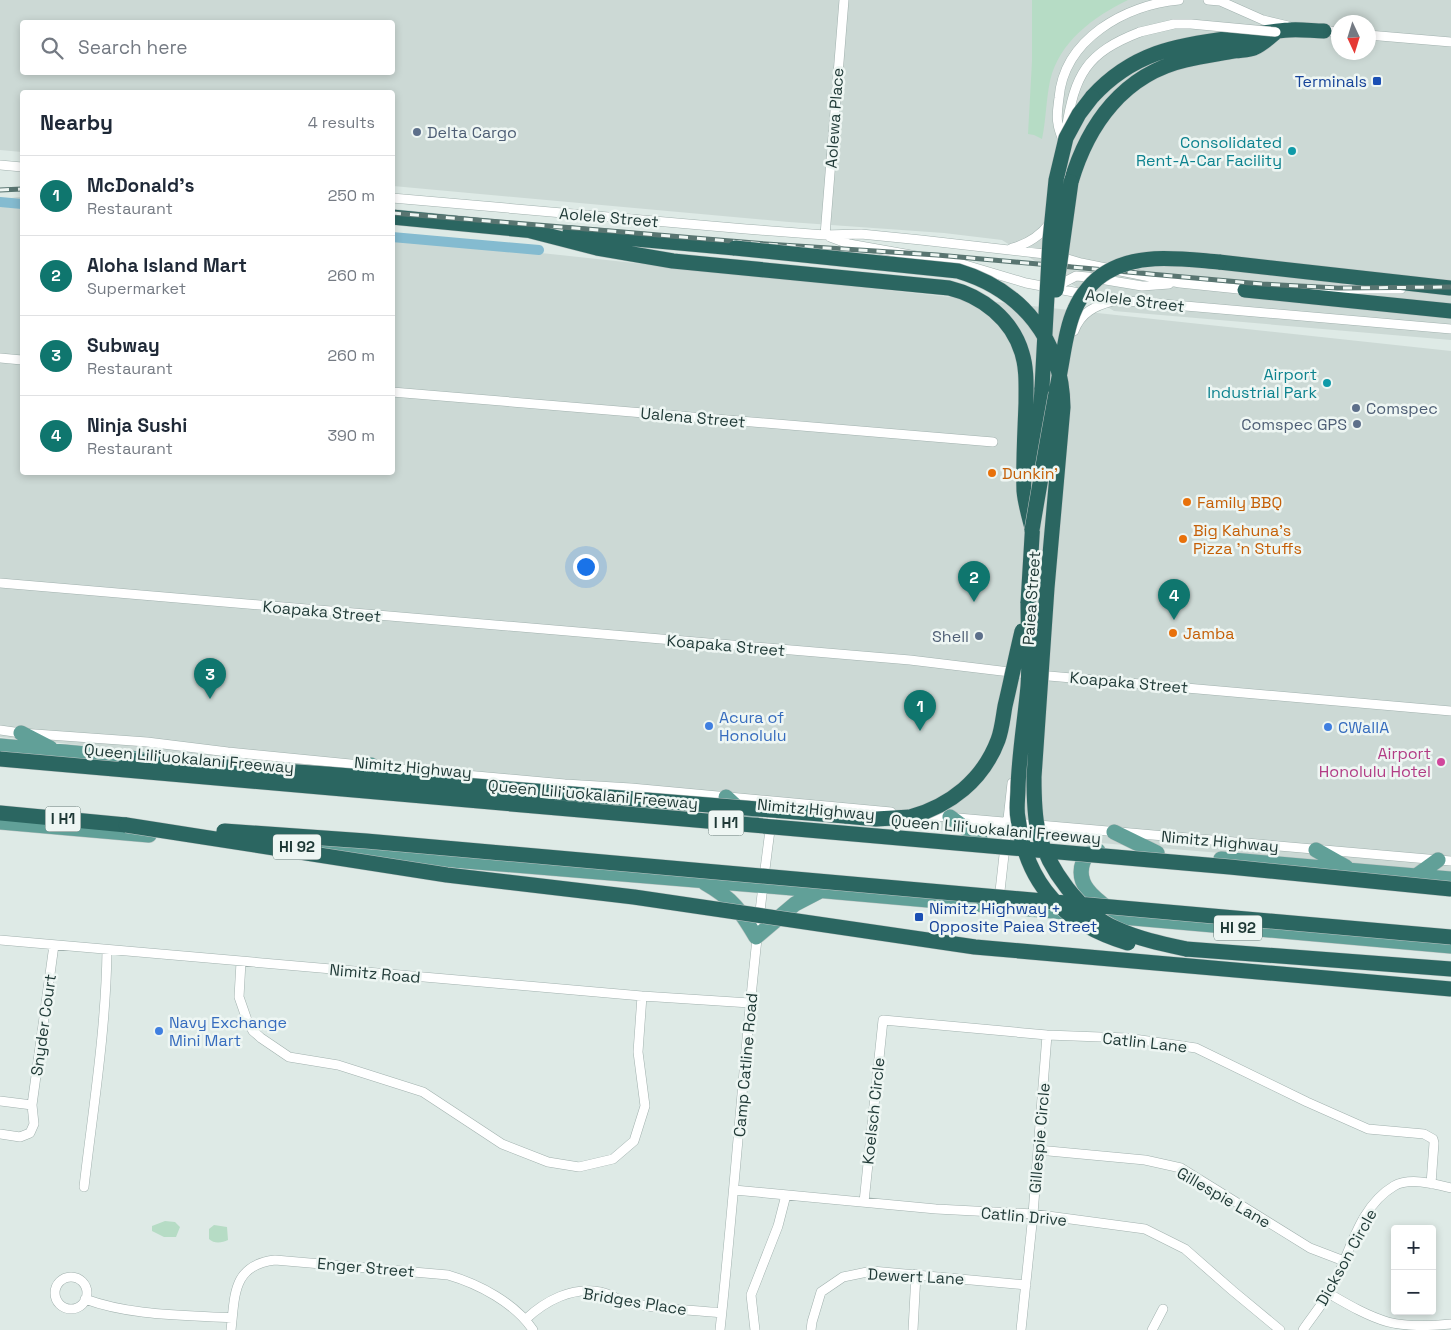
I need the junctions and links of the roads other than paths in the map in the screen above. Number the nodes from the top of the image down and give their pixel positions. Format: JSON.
{"nodes":[{"id":1,"x":844,"y":0,"type":"edge"},
{"id":2,"x":1179,"y":0,"type":"edge"},
{"id":3,"x":1208,"y":0,"type":"edge"},
{"id":4,"x":1276,"y":32,"type":"junction"},
{"id":5,"x":1331,"y":32,"type":"edge"},
{"id":6,"x":1331,"y":36,"type":"edge"},
{"id":7,"x":1376,"y":36,"type":"edge"},
{"id":8,"x":1376,"y":41,"type":"edge"},
{"id":9,"x":1451,"y":42,"type":"edge"},
{"id":10,"x":1451,"y":47,"type":"edge"},
{"id":11,"x":1064,"y":145,"type":"junction"},
{"id":12,"x":0,"y":165,"type":"edge"},
{"id":13,"x":20,"y":167,"type":"edge"},
{"id":14,"x":395,"y":198,"type":"edge"},
{"id":15,"x":1059,"y":207,"type":"junction"},
{"id":16,"x":395,"y":217,"type":"edge"},
{"id":17,"x":527,"y":230,"type":"junction"},
{"id":18,"x":825,"y":235,"type":"junction"},
{"id":19,"x":1007,"y":249,"type":"junction"},
{"id":20,"x":1054,"y":255,"type":"junction"},
{"id":21,"x":1180,"y":283,"type":"junction"},
{"id":22,"x":1053,"y":288,"type":"junction"},
{"id":23,"x":1451,"y":288,"type":"edge"},
{"id":24,"x":1245,"y":290,"type":"junction"},
{"id":25,"x":1116,"y":300,"type":"junction"},
{"id":26,"x":1451,"y":311,"type":"edge"},
{"id":27,"x":1451,"y":329,"type":"edge"},
{"id":28,"x":0,"y":358,"type":"edge"},
{"id":29,"x":20,"y":360,"type":"edge"},
{"id":30,"x":1045,"y":389,"type":"junction"},
{"id":31,"x":395,"y":392,"type":"edge"},
{"id":32,"x":993,"y":442,"type":"dead end"},
{"id":33,"x":1032,"y":530,"type":"junction"},
{"id":34,"x":0,"y":584,"type":"edge"},
{"id":35,"x":1028,"y":603,"type":"junction"},
{"id":36,"x":1026,"y":674,"type":"junction"},
{"id":37,"x":1451,"y":711,"type":"edge"},
{"id":38,"x":0,"y":730,"type":"edge"},
{"id":39,"x":22,"y":733,"type":"junction"},
{"id":40,"x":0,"y":746,"type":"edge"},
{"id":41,"x":56,"y":751,"type":"junction"},
{"id":42,"x":0,"y":752,"type":"edge"},
{"id":43,"x":0,"y":759,"type":"edge"},
{"id":44,"x":371,"y":765,"type":"junction"},
{"id":45,"x":396,"y":783,"type":"junction"},
{"id":46,"x":565,"y":784,"type":"junction"},
{"id":47,"x":538,"y":796,"type":"junction"},
{"id":48,"x":726,"y":797,"type":"junction"},
{"id":49,"x":776,"y":801,"type":"junction"},
{"id":50,"x":0,"y":814,"type":"edge"},
{"id":51,"x":950,"y":817,"type":"junction"},
{"id":52,"x":752,"y":821,"type":"junction"},
{"id":53,"x":0,"y":822,"type":"edge"},
{"id":54,"x":1007,"y":822,"type":"junction"},
{"id":55,"x":771,"y":823,"type":"junction"},
{"id":56,"x":126,"y":825,"type":"junction"},
{"id":57,"x":1114,"y":832,"type":"junction"},
{"id":58,"x":980,"y":839,"type":"junction"},
{"id":59,"x":1005,"y":840,"type":"junction"},
{"id":60,"x":1110,"y":849,"type":"junction"},
{"id":61,"x":1316,"y":850,"type":"junction"},
{"id":62,"x":1156,"y":853,"type":"junction"},
{"id":63,"x":1444,"y":860,"type":"edge"},
{"id":64,"x":1351,"y":870,"type":"junction"},
{"id":65,"x":1416,"y":876,"type":"junction"},
{"id":66,"x":1451,"y":879,"type":"edge"},
{"id":67,"x":699,"y":880,"type":"junction"},
{"id":68,"x":762,"y":885,"type":"junction"},
{"id":69,"x":1451,"y":889,"type":"edge"},
{"id":70,"x":821,"y":891,"type":"junction"},
{"id":71,"x":998,"y":907,"type":"junction"},
{"id":72,"x":1122,"y":918,"type":"junction"},
{"id":73,"x":756,"y":937,"type":"junction"},
{"id":74,"x":1451,"y":937,"type":"edge"},
{"id":75,"x":0,"y":940,"type":"edge"},
{"id":76,"x":54,"y":945,"type":"junction"},
{"id":77,"x":1451,"y":946,"type":"edge"},
{"id":78,"x":1186,"y":949,"type":"junction"},
{"id":79,"x":107,"y":950,"type":"junction"},
{"id":80,"x":240,"y":962,"type":"junction"},
{"id":81,"x":1451,"y":969,"type":"edge"},
{"id":82,"x":1451,"y":989,"type":"edge"},
{"id":83,"x":642,"y":996,"type":"junction"},
{"id":84,"x":750,"y":1003,"type":"junction"},
{"id":85,"x":882,"y":1020,"type":"joint"},
{"id":86,"x":1047,"y":1035,"type":"junction"},
{"id":87,"x":0,"y":1101,"type":"edge"},
{"id":88,"x":32,"y":1105,"type":"junction"},
{"id":89,"x":0,"y":1134,"type":"edge"},
{"id":90,"x":1038,"y":1150,"type":"junction"},
{"id":91,"x":1431,"y":1184,"type":"junction"},
{"id":92,"x":84,"y":1187,"type":"dead end"},
{"id":93,"x":1451,"y":1188,"type":"edge"},
{"id":94,"x":734,"y":1190,"type":"junction"},
{"id":95,"x":786,"y":1195,"type":"junction"},
{"id":96,"x":864,"y":1202,"type":"junction"},
{"id":97,"x":1033,"y":1214,"type":"junction"},
{"id":98,"x":1344,"y":1261,"type":"junction"},
{"id":99,"x":916,"y":1274,"type":"junction"},
{"id":100,"x":1026,"y":1285,"type":"junction"},
{"id":101,"x":1328,"y":1293,"type":"junction"},
{"id":102,"x":85,"y":1299,"type":"dead end"},
{"id":103,"x":1163,"y":1309,"type":"dead end"},
{"id":104,"x":722,"y":1313,"type":"junction"},
{"id":105,"x":232,"y":1318,"type":"junction"},
{"id":106,"x":526,"y":1319,"type":"junction"},
{"id":107,"x":1451,"y":1324,"type":"edge"},
{"id":108,"x":231,"y":1330,"type":"edge"},
{"id":109,"x":533,"y":1330,"type":"edge"},
{"id":110,"x":720,"y":1330,"type":"edge"},
{"id":111,"x":755,"y":1330,"type":"edge"},
{"id":112,"x":811,"y":1330,"type":"edge"},
{"id":113,"x":913,"y":1330,"type":"edge"},
{"id":114,"x":1021,"y":1330,"type":"edge"},
{"id":115,"x":1152,"y":1330,"type":"edge"},
{"id":116,"x":1280,"y":1330,"type":"edge"},
{"id":117,"x":1303,"y":1330,"type":"edge"}],
"edges":[{"from":1,"to":18,"type":"street","name":"Aolewa Place"},
{"from":2,"to":11,"type":"street"},
{"from":3,"to":5,"type":"street"},
{"from":4,"to":6,"type":"street"},
{"from":4,"to":11,"type":"street","bridge":true},
{"from":4,"to":30,"type":"highway","bridge":true},
{"from":5,"to":30,"type":"highway","bridge":true},
{"from":7,"to":9,"type":"street"},
{"from":8,"to":10,"type":"street"},
{"from":11,"to":15,"type":"street","name":"Paiea Street"},
{"from":12,"to":13,"type":"street"},
{"from":14,"to":18,"type":"street","name":"Aolele Street"},
{"from":15,"to":19,"type":"street"},
{"from":15,"to":20,"type":"street","name":"Paiea Street"},
{"from":16,"to":17,"type":"highway"},
{"from":17,"to":33,"type":"highway"},
{"from":17,"to":78,"type":"highway","bridge":true},
{"from":18,"to":19,"type":"street","name":"Aolele Street"},
{"from":18,"to":22,"type":"street","name":"Aolele Street"},
{"from":19,"to":20,"type":"street","name":"Aolele Street"},
{"from":20,"to":21,"type":"street","name":"Aolele Street"},
{"from":20,"to":22,"type":"street","name":"Paiea Street"},
{"from":21,"to":22,"type":"street"},
{"from":21,"to":24,"type":"street","name":"Aolele Street"},
{"from":22,"to":25,"type":"street","name":"Aolele Street"},
{"from":22,"to":30,"type":"street","name":"Paiea Street"},
{"from":23,"to":24,"type":"street","name":"Aolele Street"},
{"from":23,"to":33,"type":"highway","bridge":true},
{"from":24,"to":26,"type":"highway"},
{"from":25,"to":27,"type":"street","name":"Aolele Street"},
{"from":25,"to":30,"type":"street"},
{"from":28,"to":29,"type":"street"},
{"from":30,"to":33,"type":"highway","bridge":true},
{"from":30,"to":36,"type":"street","name":"Paiea Street"},
{"from":31,"to":32,"type":"street","name":"Ualena Street"},
{"from":33,"to":35,"type":"highway"},
{"from":34,"to":36,"type":"street","name":"Koapaka Street"},
{"from":35,"to":42,"type":"highway","bridge":true},
{"from":35,"to":78,"type":"highway","bridge":true},
{"from":36,"to":37,"type":"street","name":"Koapaka Street"},
{"from":36,"to":54,"type":"street","name":"Paiea Street"},
{"from":38,"to":39,"type":"street"},
{"from":39,"to":41,"type":"main road"},
{"from":39,"to":44,"type":"street"},
{"from":40,"to":41,"type":"main road","name":"Nimitz Highway"},
{"from":41,"to":45,"type":"main road","name":"Nimitz Highway"},
{"from":43,"to":69,"type":"highway","name":"Queen Liliʻuokalani Freeway","number":"I H1","bridge":true},
{"from":44,"to":45,"type":"main road"},
{"from":44,"to":46,"type":"street"},
{"from":45,"to":47,"type":"main road","name":"Nimitz Highway"},
{"from":46,"to":47,"type":"main road"},
{"from":46,"to":48,"type":"street"},
{"from":47,"to":52,"type":"main road","name":"Nimitz Highway"},
{"from":48,"to":49,"type":"street"},
{"from":48,"to":52,"type":"main road"},
{"from":49,"to":51,"type":"street"},
{"from":49,"to":55,"type":"street","name":"Camp Catline Road"},
{"from":50,"to":56,"type":"highway","number":"I H1"},
{"from":51,"to":54,"type":"street"},
{"from":51,"to":58,"type":"main road"},
{"from":52,"to":55,"type":"main road","name":"Nimitz Highway"},
{"from":53,"to":67,"type":"main road","number":"HI 92"},
{"from":54,"to":57,"type":"street"},
{"from":54,"to":59,"type":"street","name":"Paiea Street"},
{"from":55,"to":58,"type":"main road","name":"Nimitz Highway"},
{"from":55,"to":68,"type":"street","name":"Camp Catline Road"},
{"from":56,"to":74,"type":"highway","number":"I H1","bridge":true},
{"from":56,"to":82,"type":"highway","bridge":true},
{"from":57,"to":61,"type":"street"},
{"from":57,"to":62,"type":"main road"},
{"from":58,"to":59,"type":"main road","name":"Nimitz Highway"},
{"from":59,"to":60,"type":"main road","name":"Nimitz Highway"},
{"from":59,"to":71,"type":"street","name":"Paiea Street"},
{"from":60,"to":62,"type":"main road","name":"Nimitz Highway"},
{"from":60,"to":72,"type":"main road"},
{"from":61,"to":63,"type":"street"},
{"from":61,"to":64,"type":"main road"},
{"from":62,"to":64,"type":"main road","name":"Nimitz Highway"},
{"from":63,"to":65,"type":"main road"},
{"from":64,"to":65,"type":"main road","name":"Nimitz Highway"},
{"from":65,"to":66,"type":"main road","name":"Nimitz Highway"},
{"from":67,"to":68,"type":"main road","number":"HI 92"},
{"from":67,"to":73,"type":"main road"},
{"from":68,"to":70,"type":"main road","number":"HI 92"},
{"from":68,"to":73,"type":"street","name":"Camp Catline Road"},
{"from":70,"to":71,"type":"main road","number":"HI 92"},
{"from":70,"to":73,"type":"main road"},
{"from":71,"to":72,"type":"main road","number":"HI 92"},
{"from":72,"to":77,"type":"main road","number":"HI 92"},
{"from":73,"to":84,"type":"street","name":"Camp Catline Road"},
{"from":75,"to":76,"type":"street","name":"Nimitz Road"},
{"from":76,"to":79,"type":"street","name":"Nimitz Road"},
{"from":76,"to":88,"type":"street","name":"Snyder Court"},
{"from":78,"to":81,"type":"highway"},
{"from":79,"to":80,"type":"street","name":"Nimitz Road"},
{"from":79,"to":92,"type":"street"},
{"from":80,"to":83,"type":"street","name":"Nimitz Road"},
{"from":80,"to":83,"type":"street"},
{"from":83,"to":84,"type":"street","name":"Nimitz Road"},
{"from":84,"to":94,"type":"street","name":"Camp Catline Road"},
{"from":85,"to":86,"type":"street","name":"Catlin Lane"},
{"from":85,"to":96,"type":"street","name":"Koelsch Circle"},
{"from":86,"to":90,"type":"street","name":"Gillespie Circle"},
{"from":86,"to":91,"type":"street","name":"Catlin Lane"},
{"from":87,"to":88,"type":"street"},
{"from":88,"to":89,"type":"street","name":"Snyder Court"},
{"from":90,"to":97,"type":"street","name":"Gillespie Circle"},
{"from":90,"to":98,"type":"street","name":"Gillespie Lane"},
{"from":91,"to":93,"type":"street","name":"Dickson Circle"},
{"from":91,"to":98,"type":"street","name":"Dickson Circle"},
{"from":94,"to":95,"type":"street","name":"Catlin Drive"},
{"from":94,"to":104,"type":"street","name":"Camp Catline Road"},
{"from":95,"to":96,"type":"street","name":"Catlin Drive"},
{"from":95,"to":111,"type":"street"},
{"from":96,"to":97,"type":"street","name":"Catlin Drive"},
{"from":97,"to":100,"type":"street","name":"Gillespie Circle"},
{"from":97,"to":116,"type":"street","name":"Catlin Drive"},
{"from":98,"to":101,"type":"street","name":"Dickson Circle"},
{"from":99,"to":100,"type":"street","name":"Dewert Lane"},
{"from":99,"to":112,"type":"street","name":"Dewert Lane"},
{"from":99,"to":113,"type":"street"},
{"from":100,"to":114,"type":"street","name":"Gillespie Circle"},
{"from":101,"to":107,"type":"street"},
{"from":101,"to":117,"type":"street","name":"Dickson Circle"},
{"from":102,"to":105,"type":"street"},
{"from":103,"to":115,"type":"street"},
{"from":104,"to":106,"type":"street","name":"Bridges Place"},
{"from":104,"to":110,"type":"street","name":"Camp Catline Road"},
{"from":105,"to":106,"type":"street","name":"Enger Street"},
{"from":105,"to":108,"type":"street","name":"Enger Street"},
{"from":106,"to":109,"type":"street","name":"Enger Street"}]}
